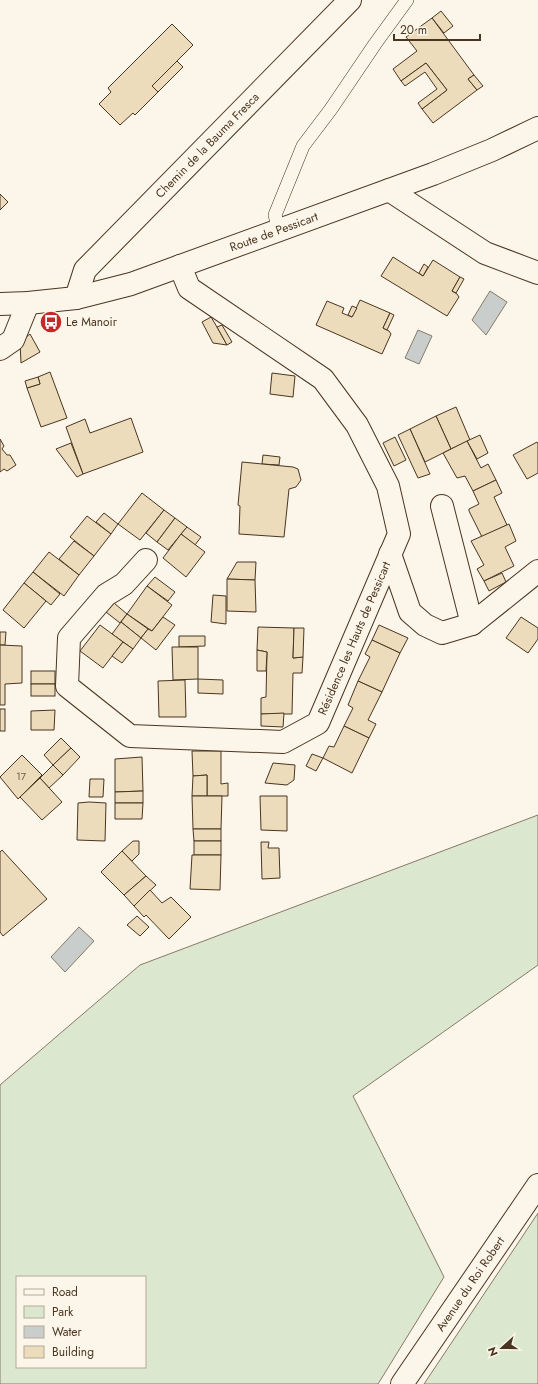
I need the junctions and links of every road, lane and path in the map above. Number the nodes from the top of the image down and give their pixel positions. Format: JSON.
{"nodes":[{"id":1,"x":350,"y":0,"type":"edge"},
{"id":2,"x":407,"y":0,"type":"edge"},
{"id":3,"x":538,"y":128,"type":"edge"},
{"id":4,"x":389,"y":190,"type":"junction"},
{"id":5,"x":279,"y":231,"type":"junction"},
{"id":6,"x":180,"y":266,"type":"junction"},
{"id":7,"x":538,"y":273,"type":"edge"},
{"id":8,"x":76,"y":298,"type":"junction"},
{"id":9,"x":28,"y":303,"type":"junction"},
{"id":10,"x":0,"y":304,"type":"edge"},
{"id":11,"x":0,"y":349,"type":"edge"},
{"id":12,"x":442,"y":506,"type":"dead end"},
{"id":13,"x":390,"y":554,"type":"junction"},
{"id":14,"x":146,"y":560,"type":"dead end"},
{"id":15,"x":538,"y":571,"type":"edge"},
{"id":16,"x":472,"y":624,"type":"junction"},
{"id":17,"x":538,"y":1185,"type":"edge"},
{"id":18,"x":402,"y":1384,"type":"edge"}],
"edges":[{"from":1,"to":8,"type":"street","name":"Chemin de la Bauma Fresca"},
{"from":2,"to":5,"type":"lane"},
{"from":3,"to":4,"type":"street","name":"Route de Pessicart"},
{"from":4,"to":5,"type":"street","name":"Route de Pessicart"},
{"from":4,"to":7,"type":"street"},
{"from":5,"to":6,"type":"street","name":"Route de Pessicart"},
{"from":6,"to":8,"type":"street","name":"Route de Pessicart"},
{"from":6,"to":13,"type":"street","name":"Résidence les Hauts de Pessicart"},
{"from":8,"to":9,"type":"street","name":"Route de Pessicart"},
{"from":9,"to":10,"type":"street","name":"Route de Pessicart"},
{"from":9,"to":11,"type":"street"},
{"from":12,"to":16,"type":"street"},
{"from":13,"to":14,"type":"street","name":"Résidence les Hauts de Pessicart"},
{"from":13,"to":16,"type":"street","name":"Résidence les Hauts de Pessicart"},
{"from":15,"to":16,"type":"street","name":"Résidence les Hauts de Pessicart"},
{"from":17,"to":18,"type":"street","name":"Avenue du Roi Robert"}]}
